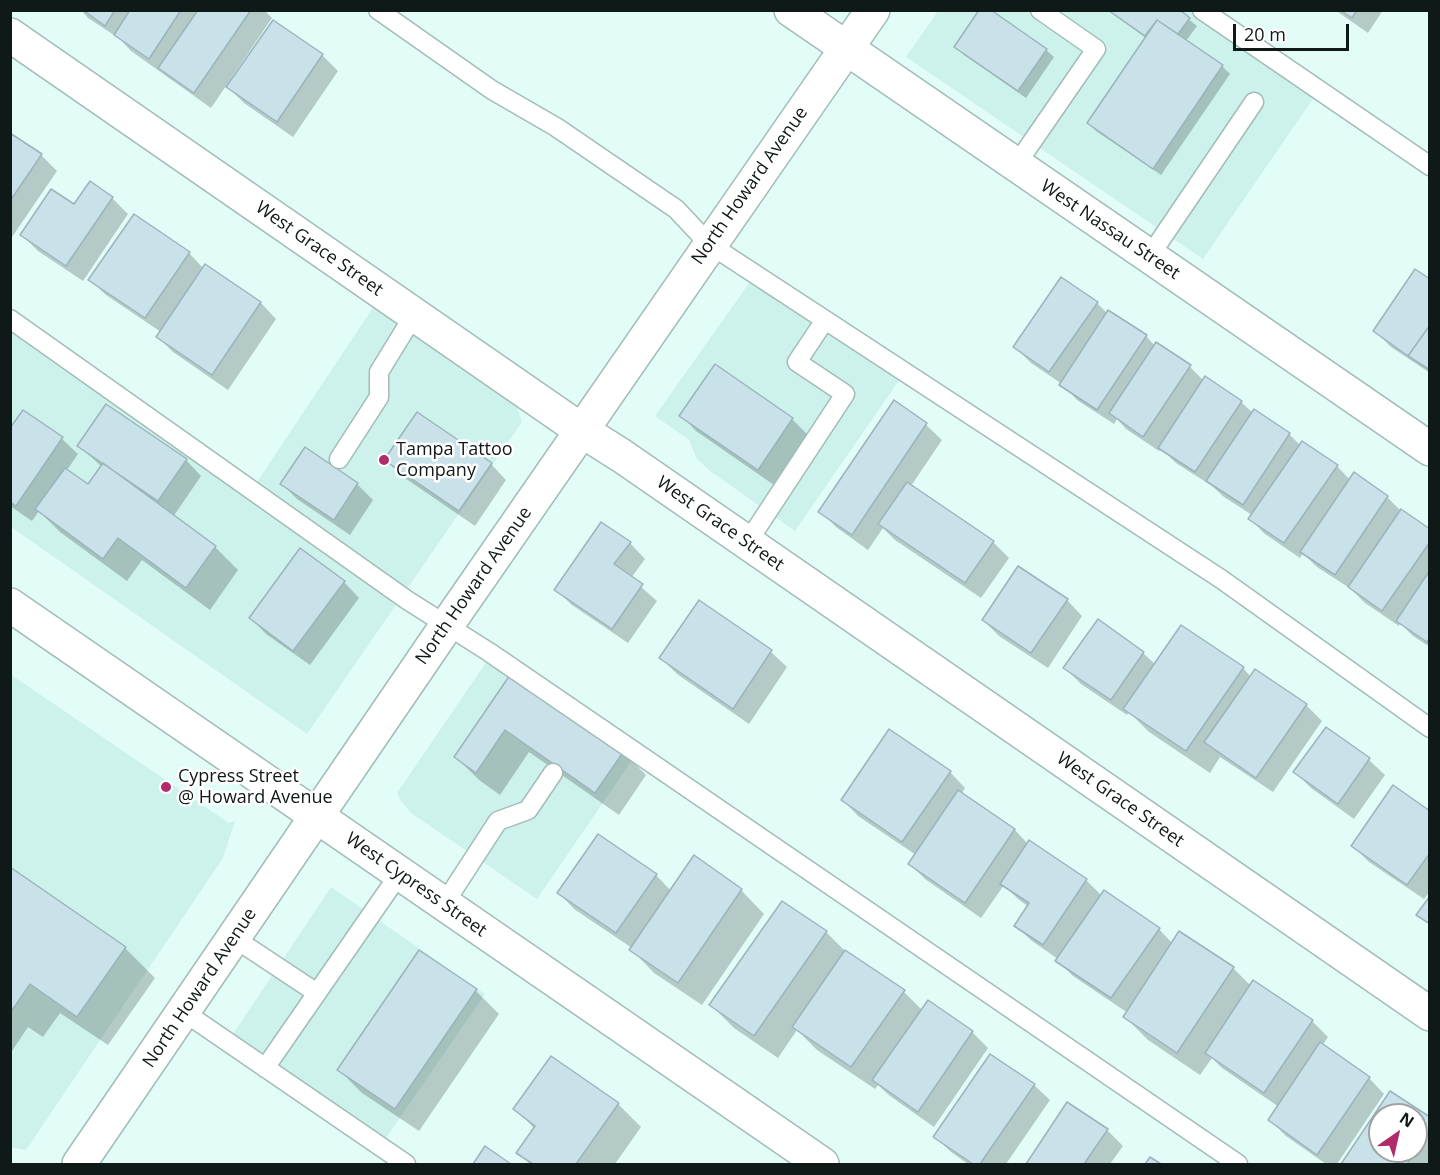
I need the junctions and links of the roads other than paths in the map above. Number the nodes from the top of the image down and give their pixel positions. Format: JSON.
{"nodes":[{"id":1,"x":378,"y":10,"type":"edge"},
{"id":2,"x":791,"y":10,"type":"edge"},
{"id":3,"x":873,"y":10,"type":"edge"},
{"id":4,"x":1040,"y":10,"type":"edge"},
{"id":5,"x":1202,"y":10,"type":"edge"},
{"id":6,"x":10,"y":34,"type":"edge"},
{"id":7,"x":846,"y":49,"type":"junction"},
{"id":8,"x":1254,"y":102,"type":"dead end"},
{"id":9,"x":1016,"y":165,"type":"junction"},
{"id":10,"x":1430,"y":166,"type":"edge"},
{"id":11,"x":709,"y":244,"type":"junction"},
{"id":12,"x":1149,"y":257,"type":"junction"},
{"id":13,"x":414,"y":315,"type":"junction"},
{"id":14,"x":10,"y":319,"type":"edge"},
{"id":15,"x":825,"y":320,"type":"junction"},
{"id":16,"x":581,"y":430,"type":"junction"},
{"id":17,"x":1430,"y":449,"type":"edge"},
{"id":18,"x":339,"y":459,"type":"dead end"},
{"id":19,"x":747,"y":543,"type":"junction"},
{"id":20,"x":10,"y":605,"type":"edge"},
{"id":21,"x":447,"y":625,"type":"junction"},
{"id":22,"x":1430,"y":728,"type":"edge"},
{"id":23,"x":553,"y":772,"type":"dead end"},
{"id":24,"x":316,"y":816,"type":"junction"},
{"id":25,"x":400,"y":873,"type":"junction"},
{"id":26,"x":444,"y":904,"type":"junction"},
{"id":27,"x":234,"y":938,"type":"junction"},
{"id":28,"x":317,"y":993,"type":"junction"},
{"id":29,"x":184,"y":1012,"type":"junction"},
{"id":30,"x":1430,"y":1014,"type":"edge"},
{"id":31,"x":265,"y":1068,"type":"junction"},
{"id":32,"x":79,"y":1164,"type":"edge"},
{"id":33,"x":406,"y":1164,"type":"edge"},
{"id":34,"x":822,"y":1164,"type":"edge"},
{"id":35,"x":1238,"y":1164,"type":"edge"}],
"edges":[{"from":1,"to":11,"type":"lane"},
{"from":2,"to":7,"type":"street","name":"West Nassau Street"},
{"from":3,"to":7,"type":"street","name":"North Howard Avenue"},
{"from":4,"to":9,"type":"lane"},
{"from":5,"to":10,"type":"lane"},
{"from":6,"to":13,"type":"street","name":"West Grace Street"},
{"from":7,"to":9,"type":"street","name":"West Nassau Street"},
{"from":7,"to":11,"type":"street","name":"North Howard Avenue"},
{"from":8,"to":12,"type":"lane"},
{"from":9,"to":12,"type":"street","name":"West Nassau Street"},
{"from":11,"to":15,"type":"lane"},
{"from":11,"to":16,"type":"street","name":"North Howard Avenue"},
{"from":12,"to":17,"type":"street","name":"West Nassau Street"},
{"from":13,"to":16,"type":"street","name":"West Grace Street"},
{"from":13,"to":18,"type":"lane"},
{"from":14,"to":21,"type":"lane"},
{"from":15,"to":19,"type":"lane"},
{"from":15,"to":22,"type":"lane"},
{"from":16,"to":19,"type":"street","name":"West Grace Street"},
{"from":16,"to":21,"type":"street","name":"North Howard Avenue"},
{"from":19,"to":30,"type":"street","name":"West Grace Street"},
{"from":20,"to":24,"type":"street","name":"West Cypress Street"},
{"from":21,"to":24,"type":"street","name":"North Howard Avenue"},
{"from":21,"to":35,"type":"lane"},
{"from":23,"to":26,"type":"lane"},
{"from":24,"to":25,"type":"street","name":"West Cypress Street"},
{"from":24,"to":27,"type":"street","name":"North Howard Avenue"},
{"from":25,"to":26,"type":"street","name":"West Cypress Street"},
{"from":25,"to":28,"type":"lane"},
{"from":26,"to":34,"type":"street","name":"West Cypress Street"},
{"from":27,"to":28,"type":"lane"},
{"from":27,"to":29,"type":"street","name":"North Howard Avenue"},
{"from":28,"to":31,"type":"lane"},
{"from":29,"to":31,"type":"lane"},
{"from":29,"to":32,"type":"street","name":"North Howard Avenue"},
{"from":31,"to":33,"type":"lane"}]}
